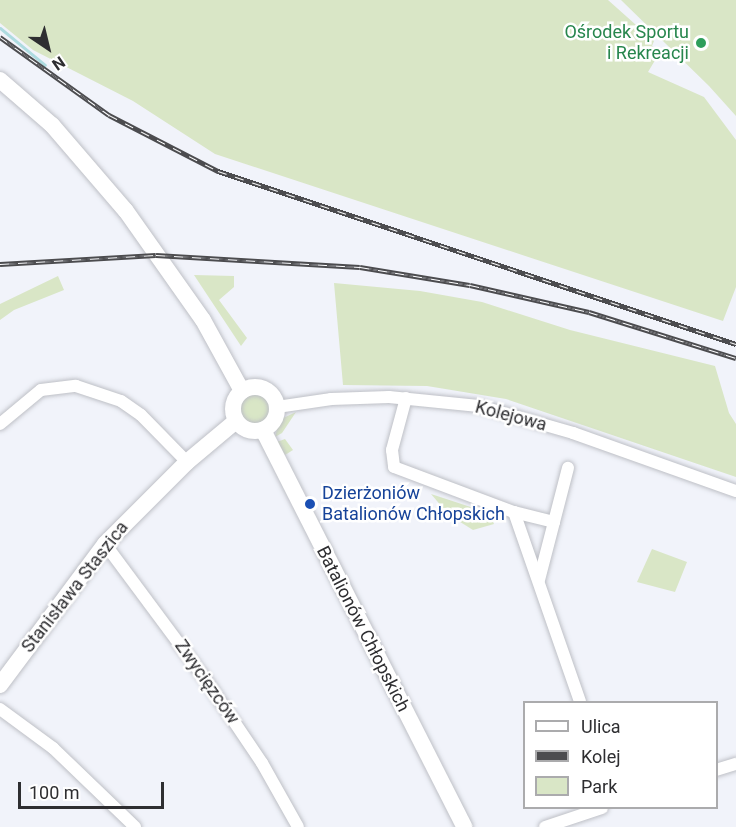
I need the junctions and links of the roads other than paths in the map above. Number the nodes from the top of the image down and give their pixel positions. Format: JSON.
{"nodes":[{"id":1,"x":0,"y":80,"type":"edge"},
{"id":2,"x":249,"y":389,"type":"junction"},
{"id":3,"x":406,"y":398,"type":"junction"},
{"id":4,"x":277,"y":407,"type":"junction"},
{"id":5,"x":236,"y":421,"type":"junction"},
{"id":6,"x":0,"y":424,"type":"edge"},
{"id":7,"x":263,"y":429,"type":"junction"},
{"id":8,"x":186,"y":462,"type":"junction"},
{"id":9,"x":568,"y":468,"type":"dead end"},
{"id":10,"x":736,"y":491,"type":"edge"},
{"id":11,"x":514,"y":512,"type":"junction"},
{"id":12,"x":554,"y":522,"type":"junction"},
{"id":13,"x":105,"y":544,"type":"junction"},
{"id":14,"x":539,"y":579,"type":"junction"},
{"id":15,"x":0,"y":685,"type":"edge"},
{"id":16,"x":580,"y":701,"type":"edge"},
{"id":17,"x":0,"y":709,"type":"edge"},
{"id":18,"x":736,"y":764,"type":"edge"},
{"id":19,"x":718,"y":770,"type":"edge"},
{"id":20,"x":596,"y":809,"type":"edge"},
{"id":21,"x":135,"y":827,"type":"edge"},
{"id":22,"x":298,"y":827,"type":"edge"},
{"id":23,"x":464,"y":827,"type":"edge"},
{"id":24,"x":545,"y":827,"type":"edge"}],
"edges":[{"from":1,"to":2,"type":"main road"},
{"from":2,"to":4,"type":"main road"},
{"from":2,"to":5,"type":"main road"},
{"from":3,"to":4,"type":"street","name":"Kolejowa"},
{"from":3,"to":10,"type":"street","name":"Kolejowa"},
{"from":3,"to":11,"type":"street"},
{"from":4,"to":7,"type":"main road"},
{"from":5,"to":7,"type":"main road"},
{"from":5,"to":8,"type":"main road","name":"Stanisława Staszica"},
{"from":6,"to":8,"type":"street"},
{"from":7,"to":23,"type":"main road","name":"Batalionów Chłopskich"},
{"from":8,"to":13,"type":"main road","name":"Stanisława Staszica"},
{"from":9,"to":12,"type":"street"},
{"from":11,"to":12,"type":"street"},
{"from":11,"to":14,"type":"street"},
{"from":12,"to":14,"type":"street"},
{"from":13,"to":15,"type":"main road","name":"Stanisława Staszica"},
{"from":13,"to":22,"type":"street","name":"Zwycięzców"},
{"from":14,"to":16,"type":"street"},
{"from":17,"to":21,"type":"street"},
{"from":18,"to":19,"type":"street"},
{"from":20,"to":24,"type":"street"}]}
